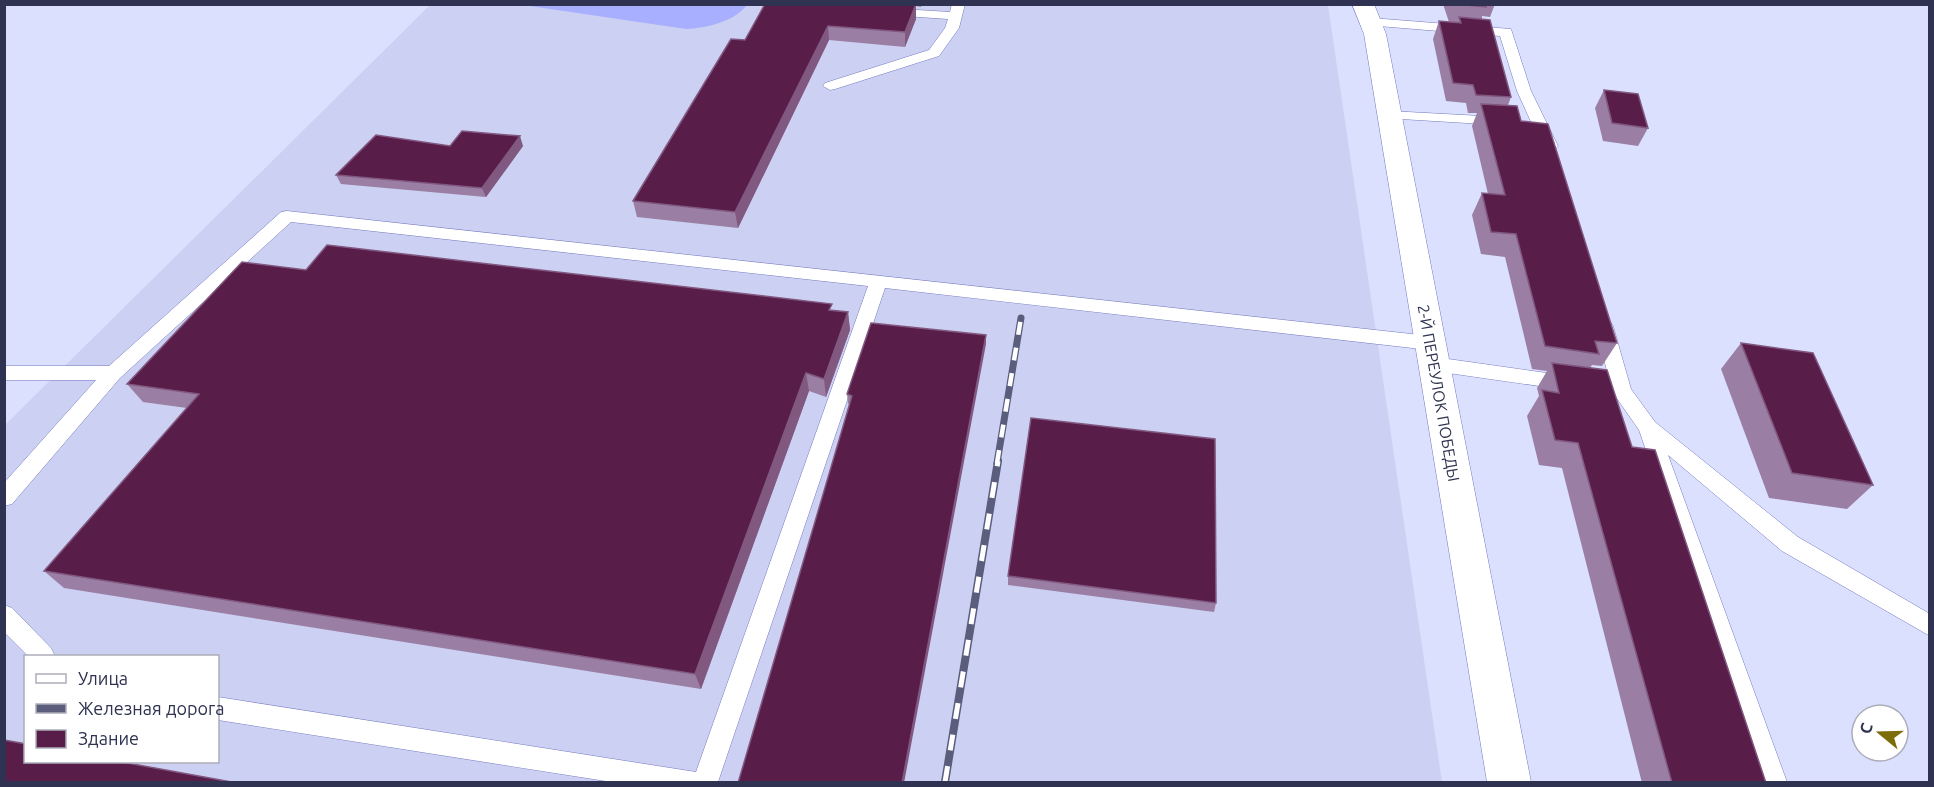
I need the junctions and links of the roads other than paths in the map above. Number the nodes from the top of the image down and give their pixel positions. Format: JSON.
{"nodes":[{"id":1,"x":873,"y":9,"type":"edge"},
{"id":2,"x":958,"y":10,"type":"edge"},
{"id":3,"x":1367,"y":14,"type":"edge"},
{"id":4,"x":830,"y":86,"type":"dead end"},
{"id":5,"x":1389,"y":115,"type":"junction"},
{"id":6,"x":1539,"y":123,"type":"junction"},
{"id":7,"x":1556,"y":166,"type":"edge"},
{"id":8,"x":878,"y":282,"type":"junction"},
{"id":9,"x":1598,"y":305,"type":"edge"},
{"id":10,"x":1432,"y":353,"type":"junction"},
{"id":11,"x":4,"y":373,"type":"edge"},
{"id":12,"x":113,"y":373,"type":"junction"},
{"id":13,"x":1622,"y":391,"type":"junction"},
{"id":14,"x":1648,"y":427,"type":"junction"},
{"id":15,"x":4,"y":498,"type":"edge"},
{"id":16,"x":4,"y":615,"type":"edge"},
{"id":17,"x":1929,"y":626,"type":"edge"},
{"id":18,"x":41,"y":655,"type":"edge"},
{"id":19,"x":219,"y":708,"type":"edge"},
{"id":20,"x":689,"y":783,"type":"edge"},
{"id":21,"x":705,"y":783,"type":"edge"},
{"id":22,"x":1509,"y":783,"type":"edge"},
{"id":23,"x":1774,"y":783,"type":"edge"}],
"edges":[{"from":1,"to":2,"type":"lane"},
{"from":2,"to":4,"type":"lane"},
{"from":3,"to":5,"type":"street","name":"2-Й ПЕРЕУЛОК ПОБЕДЫ"},
{"from":3,"to":6,"type":"lane"},
{"from":5,"to":6,"type":"lane"},
{"from":5,"to":10,"type":"street","name":"2-Й ПЕРЕУЛОК ПОБЕДЫ"},
{"from":6,"to":7,"type":"lane"},
{"from":8,"to":10,"type":"lane"},
{"from":8,"to":12,"type":"lane"},
{"from":8,"to":21,"type":"lane"},
{"from":9,"to":13,"type":"lane"},
{"from":10,"to":13,"type":"lane"},
{"from":10,"to":22,"type":"street","name":"2-Й ПЕРЕУЛОК ПОБЕДЫ"},
{"from":11,"to":12,"type":"lane"},
{"from":12,"to":15,"type":"lane"},
{"from":13,"to":14,"type":"lane"},
{"from":14,"to":17,"type":"lane"},
{"from":14,"to":23,"type":"lane"},
{"from":16,"to":18,"type":"lane"},
{"from":19,"to":20,"type":"lane"}]}
